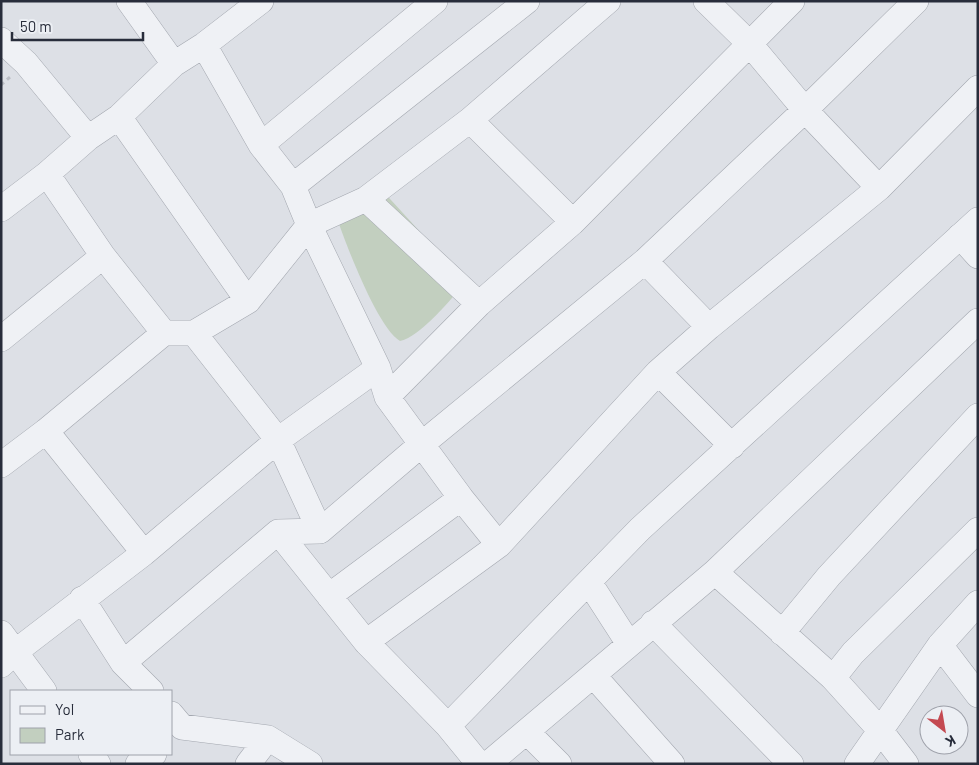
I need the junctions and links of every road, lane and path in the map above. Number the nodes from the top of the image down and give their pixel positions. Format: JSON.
{"nodes":[{"id":1,"x":129,"y":1,"type":"edge"},
{"id":2,"x":261,"y":1,"type":"edge"},
{"id":3,"x":435,"y":1,"type":"edge"},
{"id":4,"x":527,"y":1,"type":"edge"},
{"id":5,"x":608,"y":1,"type":"edge"},
{"id":6,"x":706,"y":1,"type":"edge"},
{"id":7,"x":792,"y":1,"type":"edge"},
{"id":8,"x":916,"y":1,"type":"edge"},
{"id":9,"x":1,"y":40,"type":"edge"},
{"id":10,"x":749,"y":43,"type":"junction"},
{"id":11,"x":204,"y":45,"type":"junction"},
{"id":12,"x":174,"y":64,"type":"junction"},
{"id":13,"x":978,"y":88,"type":"edge"},
{"id":14,"x":805,"y":110,"type":"junction"},
{"id":15,"x":118,"y":117,"type":"junction"},
{"id":16,"x":470,"y":120,"type":"junction"},
{"id":17,"x":88,"y":138,"type":"junction"},
{"id":18,"x":261,"y":145,"type":"junction"},
{"id":19,"x":47,"y":174,"type":"junction"},
{"id":20,"x":293,"y":186,"type":"junction"},
{"id":21,"x":879,"y":188,"type":"junction"},
{"id":22,"x":366,"y":199,"type":"junction"},
{"id":23,"x":3,"y":203,"type":"edge"},
{"id":24,"x":574,"y":222,"type":"junction"},
{"id":25,"x":309,"y":225,"type":"junction"},
{"id":26,"x":969,"y":228,"type":"edge"},
{"id":27,"x":103,"y":256,"type":"junction"},
{"id":28,"x":978,"y":256,"type":"edge"},
{"id":29,"x":645,"y":261,"type":"junction"},
{"id":30,"x":248,"y":301,"type":"junction"},
{"id":31,"x":479,"y":304,"type":"junction"},
{"id":32,"x":978,"y":321,"type":"edge"},
{"id":33,"x":709,"y":327,"type":"junction"},
{"id":34,"x":164,"y":333,"type":"junction"},
{"id":35,"x":194,"y":333,"type":"junction"},
{"id":36,"x":1,"y":339,"type":"edge"},
{"id":37,"x":378,"y":368,"type":"junction"},
{"id":38,"x":658,"y":372,"type":"junction"},
{"id":39,"x":388,"y":397,"type":"junction"},
{"id":40,"x":978,"y":416,"type":"edge"},
{"id":41,"x":46,"y":431,"type":"junction"},
{"id":42,"x":278,"y":440,"type":"junction"},
{"id":43,"x":422,"y":444,"type":"junction"},
{"id":44,"x":732,"y":446,"type":"junction"},
{"id":45,"x":1,"y":466,"type":"edge"},
{"id":46,"x":461,"y":498,"type":"junction"},
{"id":47,"x":978,"y":530,"type":"edge"},
{"id":48,"x":320,"y":531,"type":"junction"},
{"id":49,"x":278,"y":532,"type":"junction"},
{"id":50,"x":499,"y":545,"type":"junction"},
{"id":51,"x":144,"y":553,"type":"junction"},
{"id":52,"x":715,"y":572,"type":"junction"},
{"id":53,"x":589,"y":582,"type":"junction"},
{"id":54,"x":329,"y":596,"type":"junction"},
{"id":55,"x":82,"y":599,"type":"junction"},
{"id":56,"x":978,"y":603,"type":"edge"},
{"id":57,"x":653,"y":623,"type":"junction"},
{"id":58,"x":782,"y":633,"type":"junction"},
{"id":59,"x":366,"y":642,"type":"junction"},
{"id":60,"x":628,"y":644,"type":"junction"},
{"id":61,"x":940,"y":645,"type":"junction"},
{"id":62,"x":6,"y":650,"type":"edge"},
{"id":63,"x":123,"y":663,"type":"junction"},
{"id":64,"x":592,"y":675,"type":"junction"},
{"id":65,"x":833,"y":678,"type":"junction"},
{"id":66,"x":43,"y":690,"type":"edge"},
{"id":67,"x":149,"y":690,"type":"edge"},
{"id":68,"x":978,"y":695,"type":"edge"},
{"id":69,"x":175,"y":726,"type":"edge"},
{"id":70,"x":448,"y":726,"type":"junction"},
{"id":71,"x":880,"y":730,"type":"junction"},
{"id":72,"x":527,"y":732,"type":"junction"},
{"id":73,"x":268,"y":738,"type":"junction"},
{"id":74,"x":152,"y":755,"type":"edge"},
{"id":75,"x":138,"y":764,"type":"edge"},
{"id":76,"x":248,"y":764,"type":"edge"},
{"id":77,"x":310,"y":764,"type":"edge"},
{"id":78,"x":479,"y":764,"type":"edge"},
{"id":79,"x":488,"y":764,"type":"edge"},
{"id":80,"x":559,"y":764,"type":"edge"},
{"id":81,"x":672,"y":764,"type":"edge"},
{"id":82,"x":791,"y":764,"type":"edge"},
{"id":83,"x":858,"y":764,"type":"edge"},
{"id":84,"x":906,"y":764,"type":"edge"}],
"edges":[{"from":1,"to":12,"type":"street"},
{"from":2,"to":11,"type":"street"},
{"from":3,"to":18,"type":"street"},
{"from":4,"to":20,"type":"street"},
{"from":5,"to":16,"type":"street"},
{"from":6,"to":10,"type":"street"},
{"from":7,"to":10,"type":"street"},
{"from":8,"to":14,"type":"street"},
{"from":9,"to":17,"type":"street"},
{"from":10,"to":14,"type":"street"},
{"from":10,"to":24,"type":"street"},
{"from":11,"to":12,"type":"street"},
{"from":11,"to":18,"type":"street"},
{"from":12,"to":15,"type":"street"},
{"from":13,"to":21,"type":"street"},
{"from":14,"to":21,"type":"street"},
{"from":14,"to":29,"type":"street"},
{"from":15,"to":17,"type":"street"},
{"from":15,"to":30,"type":"street"},
{"from":16,"to":22,"type":"street"},
{"from":16,"to":24,"type":"street"},
{"from":17,"to":19,"type":"street"},
{"from":18,"to":20,"type":"street"},
{"from":19,"to":23,"type":"street"},
{"from":19,"to":27,"type":"street"},
{"from":20,"to":25,"type":"street"},
{"from":21,"to":33,"type":"street"},
{"from":22,"to":25,"type":"street"},
{"from":22,"to":31,"type":"street"},
{"from":24,"to":31,"type":"street"},
{"from":25,"to":30,"type":"street"},
{"from":25,"to":37,"type":"street"},
{"from":26,"to":28,"type":"street"},
{"from":26,"to":44,"type":"street"},
{"from":27,"to":34,"type":"street"},
{"from":27,"to":36,"type":"street"},
{"from":29,"to":33,"type":"street"},
{"from":29,"to":43,"type":"street"},
{"from":30,"to":35,"type":"street"},
{"from":31,"to":39,"type":"street"},
{"from":32,"to":52,"type":"street"},
{"from":33,"to":38,"type":"street"},
{"from":34,"to":35,"type":"street"},
{"from":34,"to":41,"type":"street"},
{"from":35,"to":42,"type":"street"},
{"from":37,"to":39,"type":"street"},
{"from":37,"to":42,"type":"street"},
{"from":38,"to":44,"type":"street"},
{"from":38,"to":50,"type":"street"},
{"from":39,"to":43,"type":"street"},
{"from":40,"to":58,"type":"street"},
{"from":41,"to":45,"type":"street"},
{"from":41,"to":51,"type":"street"},
{"from":42,"to":48,"type":"street"},
{"from":42,"to":51,"type":"street"},
{"from":43,"to":46,"type":"street"},
{"from":43,"to":48,"type":"street"},
{"from":44,"to":53,"type":"street"},
{"from":46,"to":50,"type":"street"},
{"from":46,"to":54,"type":"street"},
{"from":47,"to":65,"type":"street"},
{"from":48,"to":49,"type":"street"},
{"from":49,"to":54,"type":"street"},
{"from":49,"to":63,"type":"street"},
{"from":50,"to":59,"type":"street"},
{"from":51,"to":55,"type":"street"},
{"from":52,"to":57,"type":"street"},
{"from":52,"to":58,"type":"street"},
{"from":53,"to":60,"type":"street"},
{"from":53,"to":70,"type":"street"},
{"from":54,"to":59,"type":"street"},
{"from":55,"to":62,"type":"street"},
{"from":55,"to":63,"type":"street"},
{"from":56,"to":61,"type":"street"},
{"from":57,"to":60,"type":"street"},
{"from":57,"to":82,"type":"street"},
{"from":58,"to":65,"type":"street"},
{"from":59,"to":70,"type":"street"},
{"from":60,"to":64,"type":"street"},
{"from":61,"to":68,"type":"street"},
{"from":61,"to":71,"type":"street"},
{"from":62,"to":66,"type":"street"},
{"from":63,"to":67,"type":"street"},
{"from":64,"to":72,"type":"street"},
{"from":64,"to":81,"type":"street"},
{"from":65,"to":71,"type":"street"},
{"from":69,"to":73,"type":"street"},
{"from":70,"to":78,"type":"street"},
{"from":71,"to":83,"type":"street"},
{"from":71,"to":84,"type":"street"},
{"from":72,"to":79,"type":"street"},
{"from":72,"to":80,"type":"street"},
{"from":73,"to":76,"type":"street"},
{"from":73,"to":77,"type":"street"},
{"from":74,"to":75,"type":"street"}]}
